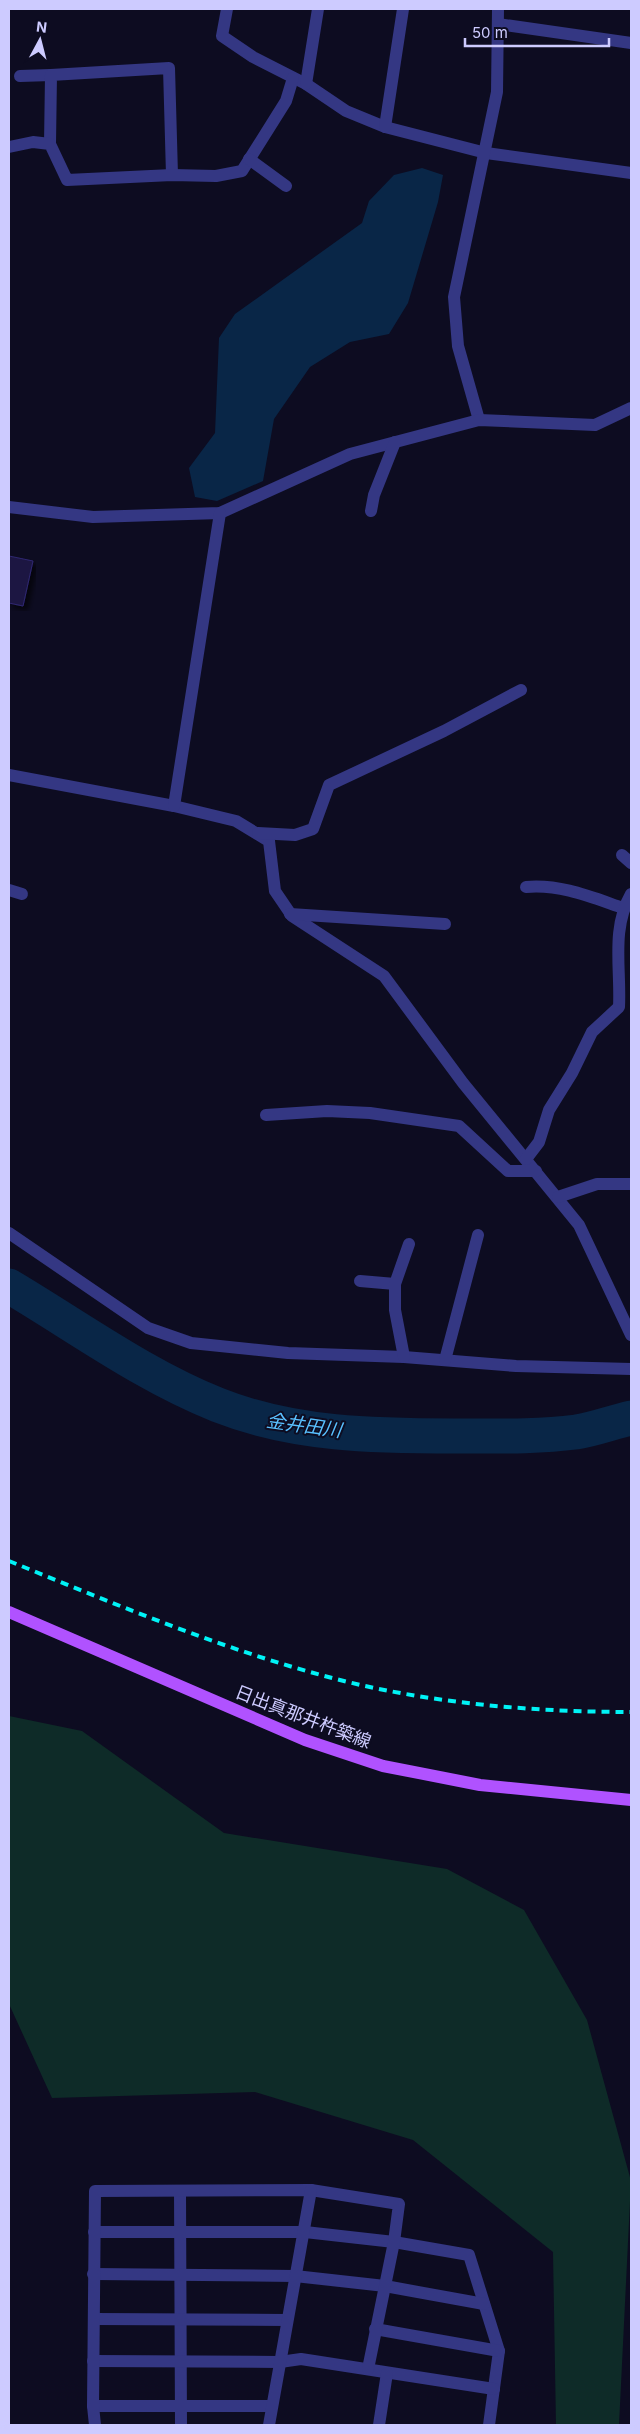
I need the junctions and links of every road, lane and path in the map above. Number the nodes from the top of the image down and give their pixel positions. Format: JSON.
{"nodes":[{"id":1,"x":228,"y":9,"type":"edge"},
{"id":2,"x":318,"y":9,"type":"edge"},
{"id":3,"x":403,"y":9,"type":"edge"},
{"id":4,"x":498,"y":9,"type":"edge"},
{"id":5,"x":498,"y":24,"type":"junction"},
{"id":6,"x":631,"y":43,"type":"edge"},
{"id":7,"x":52,"y":75,"type":"junction"},
{"id":8,"x":20,"y":76,"type":"dead end"},
{"id":9,"x":293,"y":78,"type":"junction"},
{"id":10,"x":306,"y":84,"type":"junction"},
{"id":11,"x":385,"y":127,"type":"junction"},
{"id":12,"x":50,"y":144,"type":"junction"},
{"id":13,"x":9,"y":147,"type":"edge"},
{"id":14,"x":486,"y":153,"type":"junction"},
{"id":15,"x":249,"y":159,"type":"junction"},
{"id":16,"x":631,"y":173,"type":"edge"},
{"id":17,"x":172,"y":175,"type":"junction"},
{"id":18,"x":286,"y":186,"type":"dead end"},
{"id":19,"x":631,"y":408,"type":"edge"},
{"id":20,"x":479,"y":420,"type":"junction"},
{"id":21,"x":395,"y":442,"type":"junction"},
{"id":22,"x":9,"y":507,"type":"edge"},
{"id":23,"x":371,"y":511,"type":"dead end"},
{"id":24,"x":220,"y":513,"type":"junction"},
{"id":25,"x":521,"y":690,"type":"dead end"},
{"id":26,"x":9,"y":775,"type":"edge"},
{"id":27,"x":174,"y":806,"type":"junction"},
{"id":28,"x":256,"y":833,"type":"junction"},
{"id":29,"x":526,"y":887,"type":"dead end"},
{"id":30,"x":9,"y":890,"type":"edge"},
{"id":31,"x":22,"y":894,"type":"dead end"},
{"id":32,"x":631,"y":894,"type":"edge"},
{"id":33,"x":623,"y":908,"type":"junction"},
{"id":34,"x":290,"y":914,"type":"junction"},
{"id":35,"x":445,"y":924,"type":"dead end"},
{"id":36,"x":266,"y":1115,"type":"dead end"},
{"id":37,"x":526,"y":1160,"type":"junction"},
{"id":38,"x":536,"y":1171,"type":"junction"},
{"id":39,"x":631,"y":1184,"type":"edge"},
{"id":40,"x":558,"y":1197,"type":"junction"},
{"id":41,"x":9,"y":1233,"type":"edge"},
{"id":42,"x":478,"y":1235,"type":"dead end"},
{"id":43,"x":409,"y":1244,"type":"dead end"},
{"id":44,"x":360,"y":1280,"type":"dead end"},
{"id":45,"x":395,"y":1284,"type":"junction"},
{"id":46,"x":631,"y":1335,"type":"edge"},
{"id":47,"x":404,"y":1357,"type":"junction"},
{"id":48,"x":445,"y":1360,"type":"junction"},
{"id":49,"x":631,"y":1369,"type":"edge"},
{"id":50,"x":9,"y":1612,"type":"edge"},
{"id":51,"x":631,"y":1800,"type":"edge"},
{"id":52,"x":311,"y":2190,"type":"junction"},
{"id":53,"x":180,"y":2191,"type":"junction"},
{"id":54,"x":94,"y":2232,"type":"junction"},
{"id":55,"x":180,"y":2232,"type":"junction"},
{"id":56,"x":305,"y":2232,"type":"junction"},
{"id":57,"x":394,"y":2242,"type":"junction"},
{"id":58,"x":94,"y":2274,"type":"junction"},
{"id":59,"x":180,"y":2275,"type":"junction"},
{"id":60,"x":295,"y":2276,"type":"junction"},
{"id":61,"x":385,"y":2286,"type":"junction"},
{"id":62,"x":484,"y":2304,"type":"junction"},
{"id":63,"x":180,"y":2318,"type":"junction"},
{"id":64,"x":94,"y":2319,"type":"junction"},
{"id":65,"x":286,"y":2320,"type":"junction"},
{"id":66,"x":375,"y":2329,"type":"junction"},
{"id":67,"x":499,"y":2351,"type":"junction"},
{"id":68,"x":93,"y":2361,"type":"junction"},
{"id":69,"x":180,"y":2361,"type":"junction"},
{"id":70,"x":280,"y":2362,"type":"junction"},
{"id":71,"x":368,"y":2368,"type":"junction"},
{"id":72,"x":387,"y":2373,"type":"junction"},
{"id":73,"x":494,"y":2389,"type":"junction"},
{"id":74,"x":181,"y":2405,"type":"junction"},
{"id":75,"x":93,"y":2406,"type":"junction"},
{"id":76,"x":271,"y":2406,"type":"junction"},
{"id":77,"x":94,"y":2425,"type":"edge"},
{"id":78,"x":181,"y":2425,"type":"edge"},
{"id":79,"x":269,"y":2425,"type":"edge"},
{"id":80,"x":379,"y":2425,"type":"edge"},
{"id":81,"x":490,"y":2425,"type":"edge"}],
"edges":[{"from":1,"to":9,"type":"street"},
{"from":2,"to":10,"type":"street"},
{"from":3,"to":11,"type":"street"},
{"from":4,"to":5,"type":"street"},
{"from":5,"to":6,"type":"street"},
{"from":5,"to":14,"type":"street"},
{"from":7,"to":8,"type":"street"},
{"from":7,"to":12,"type":"street"},
{"from":7,"to":17,"type":"street"},
{"from":9,"to":10,"type":"street"},
{"from":9,"to":15,"type":"street"},
{"from":10,"to":11,"type":"street"},
{"from":11,"to":14,"type":"street"},
{"from":12,"to":13,"type":"street"},
{"from":12,"to":17,"type":"street"},
{"from":14,"to":16,"type":"street"},
{"from":14,"to":20,"type":"street"},
{"from":15,"to":17,"type":"street"},
{"from":15,"to":18,"type":"street"},
{"from":19,"to":20,"type":"street"},
{"from":20,"to":21,"type":"street"},
{"from":21,"to":23,"type":"street"},
{"from":21,"to":24,"type":"street"},
{"from":22,"to":24,"type":"street"},
{"from":24,"to":27,"type":"street"},
{"from":25,"to":28,"type":"street"},
{"from":26,"to":27,"type":"street"},
{"from":27,"to":28,"type":"street"},
{"from":28,"to":34,"type":"street"},
{"from":29,"to":33,"type":"street"},
{"from":30,"to":31,"type":"street"},
{"from":32,"to":33,"type":"street"},
{"from":33,"to":37,"type":"street"},
{"from":34,"to":35,"type":"street"},
{"from":34,"to":37,"type":"street"},
{"from":36,"to":38,"type":"street"},
{"from":37,"to":38,"type":"street"},
{"from":38,"to":40,"type":"street"},
{"from":39,"to":40,"type":"street"},
{"from":40,"to":46,"type":"street"},
{"from":41,"to":47,"type":"street"},
{"from":42,"to":48,"type":"street"},
{"from":43,"to":45,"type":"street"},
{"from":44,"to":45,"type":"street"},
{"from":45,"to":47,"type":"street"},
{"from":47,"to":48,"type":"street"},
{"from":48,"to":49,"type":"street"},
{"from":50,"to":51,"type":"main road","name":"日出真那井杵築線"},
{"from":52,"to":53,"type":"street"},
{"from":52,"to":56,"type":"street"},
{"from":52,"to":57,"type":"street"},
{"from":53,"to":54,"type":"street"},
{"from":53,"to":55,"type":"street"},
{"from":54,"to":55,"type":"street"},
{"from":54,"to":58,"type":"street"},
{"from":55,"to":56,"type":"street"},
{"from":55,"to":59,"type":"street"},
{"from":56,"to":57,"type":"street"},
{"from":56,"to":60,"type":"street"},
{"from":57,"to":61,"type":"street"},
{"from":57,"to":62,"type":"street"},
{"from":58,"to":59,"type":"street"},
{"from":58,"to":64,"type":"street"},
{"from":59,"to":60,"type":"street"},
{"from":59,"to":63,"type":"street"},
{"from":60,"to":61,"type":"street"},
{"from":60,"to":65,"type":"street"},
{"from":61,"to":62,"type":"street"},
{"from":61,"to":66,"type":"street"},
{"from":62,"to":67,"type":"street"},
{"from":63,"to":64,"type":"street"},
{"from":63,"to":65,"type":"street"},
{"from":63,"to":69,"type":"street"},
{"from":64,"to":68,"type":"street"},
{"from":65,"to":70,"type":"street"},
{"from":66,"to":67,"type":"street"},
{"from":66,"to":71,"type":"street"},
{"from":67,"to":73,"type":"street"},
{"from":68,"to":69,"type":"street"},
{"from":68,"to":75,"type":"street"},
{"from":69,"to":70,"type":"street"},
{"from":69,"to":74,"type":"street"},
{"from":70,"to":71,"type":"street"},
{"from":70,"to":76,"type":"street"},
{"from":71,"to":72,"type":"street"},
{"from":72,"to":73,"type":"street"},
{"from":72,"to":80,"type":"street"},
{"from":73,"to":81,"type":"street"},
{"from":74,"to":75,"type":"street"},
{"from":74,"to":76,"type":"street"},
{"from":74,"to":78,"type":"street"},
{"from":75,"to":77,"type":"street"},
{"from":76,"to":79,"type":"street"}]}
